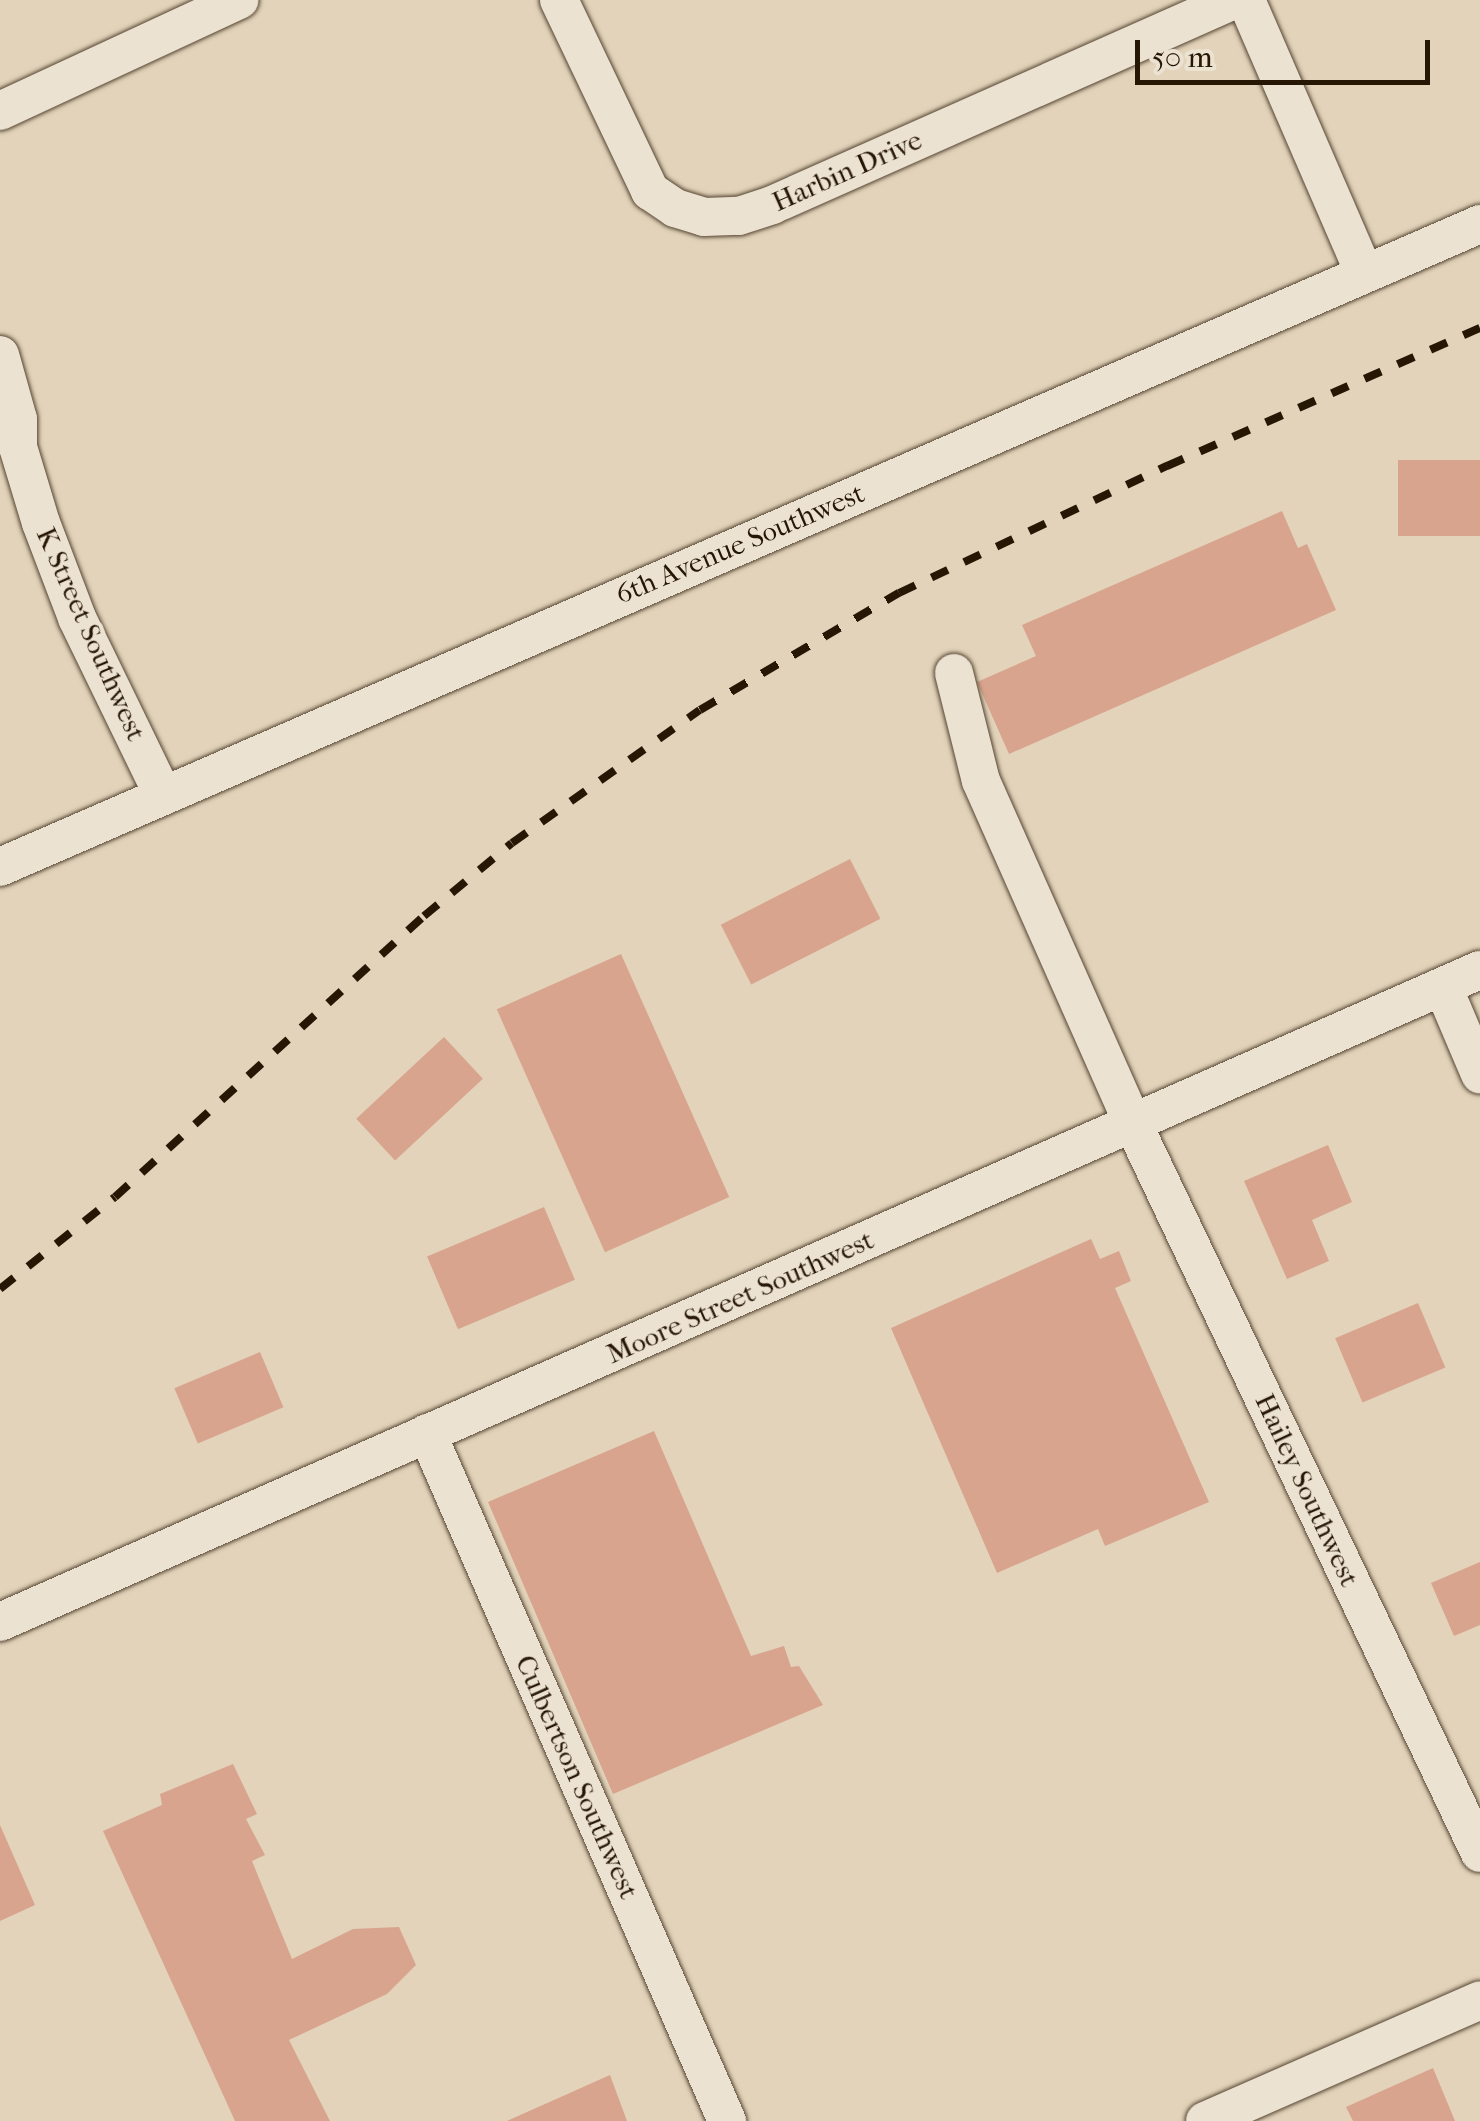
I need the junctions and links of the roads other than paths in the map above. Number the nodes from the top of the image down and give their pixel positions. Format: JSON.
{"nodes":[{"id":1,"x":239,"y":0,"type":"edge"},
{"id":2,"x":559,"y":0,"type":"edge"},
{"id":3,"x":1234,"y":0,"type":"edge"},
{"id":4,"x":1246,"y":0,"type":"edge"},
{"id":5,"x":0,"y":112,"type":"edge"},
{"id":6,"x":1480,"y":224,"type":"edge"},
{"id":7,"x":1364,"y":273,"type":"junction"},
{"id":8,"x":0,"y":354,"type":"edge"},
{"id":9,"x":9,"y":449,"type":"edge"},
{"id":10,"x":954,"y":673,"type":"dead end"},
{"id":11,"x":163,"y":794,"type":"junction"},
{"id":12,"x":0,"y":866,"type":"edge"},
{"id":13,"x":1480,"y":970,"type":"edge"},
{"id":14,"x":1443,"y":987,"type":"junction"},
{"id":15,"x":1480,"y":1074,"type":"edge"},
{"id":16,"x":1134,"y":1126,"type":"junction"},
{"id":17,"x":427,"y":1433,"type":"junction"},
{"id":18,"x":0,"y":1622,"type":"edge"},
{"id":19,"x":1480,"y":1854,"type":"edge"},
{"id":20,"x":1480,"y":2000,"type":"edge"},
{"id":21,"x":727,"y":2121,"type":"edge"},
{"id":22,"x":1205,"y":2121,"type":"edge"}],
"edges":[{"from":1,"to":5,"type":"street"},
{"from":2,"to":3,"type":"street","name":"Harbin Drive"},
{"from":4,"to":7,"type":"street"},
{"from":6,"to":7,"type":"street","name":"6th Avenue Southwest"},
{"from":7,"to":11,"type":"street","name":"6th Avenue Southwest"},
{"from":8,"to":9,"type":"street","name":"K Street Southwest"},
{"from":9,"to":11,"type":"street","name":"K Street Southwest"},
{"from":10,"to":16,"type":"street","name":"Hailey Southwest"},
{"from":11,"to":12,"type":"street","name":"6th Avenue Southwest"},
{"from":13,"to":14,"type":"street","name":"Moore Street Southwest"},
{"from":14,"to":15,"type":"street"},
{"from":14,"to":16,"type":"street","name":"Moore Street Southwest"},
{"from":16,"to":17,"type":"street","name":"Moore Street Southwest"},
{"from":16,"to":19,"type":"street","name":"Hailey Southwest"},
{"from":17,"to":18,"type":"street","name":"Moore Street Southwest"},
{"from":17,"to":21,"type":"street","name":"Culbertson Southwest"},
{"from":20,"to":22,"type":"street"}]}
